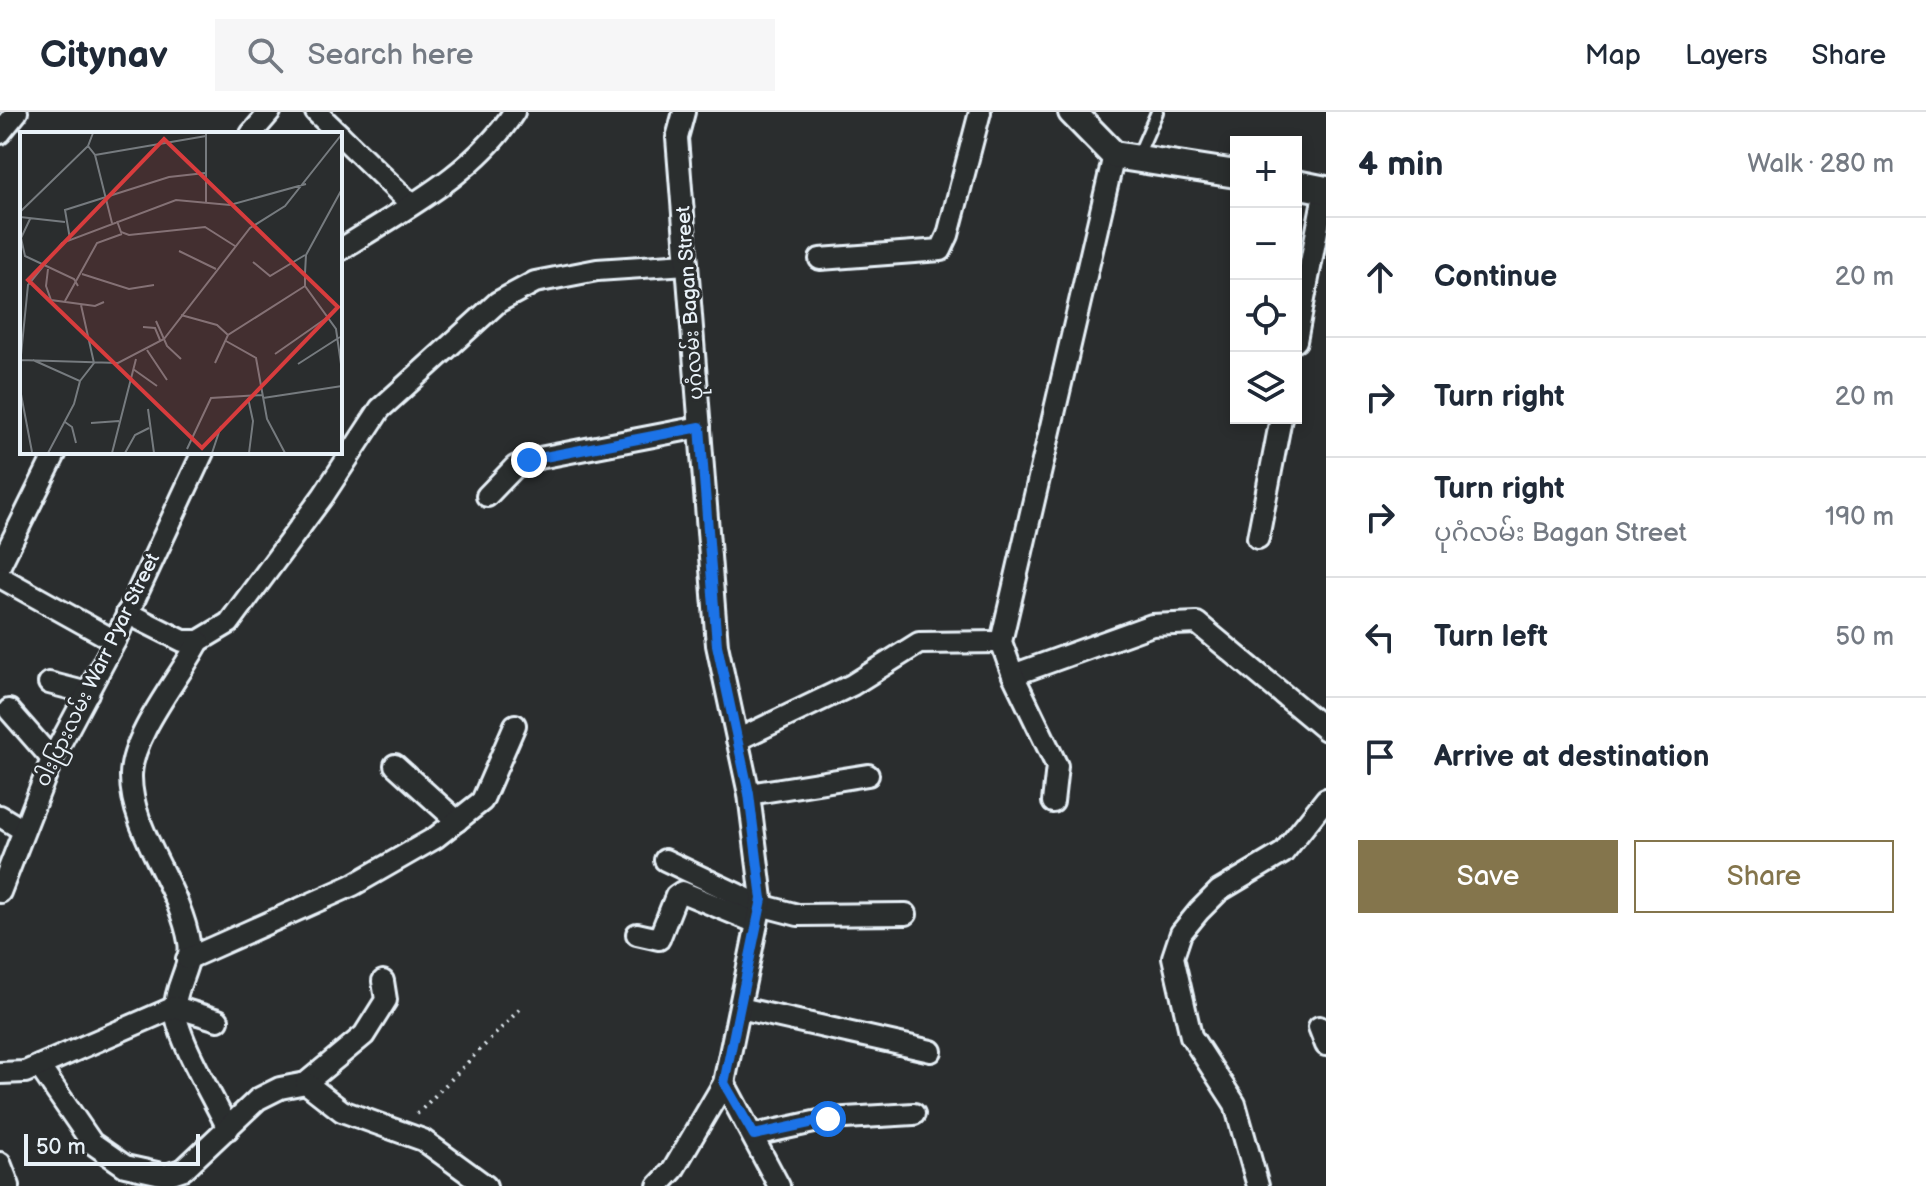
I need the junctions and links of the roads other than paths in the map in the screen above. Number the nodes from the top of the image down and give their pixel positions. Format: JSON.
{"nodes":[{"id":1,"x":17,"y":112,"type":"edge"},
{"id":2,"x":270,"y":112,"type":"edge"},
{"id":3,"x":316,"y":112,"type":"edge"},
{"id":4,"x":514,"y":112,"type":"edge"},
{"id":5,"x":684,"y":112,"type":"edge"},
{"id":6,"x":980,"y":112,"type":"edge"},
{"id":7,"x":1072,"y":112,"type":"edge"},
{"id":8,"x":1157,"y":112,"type":"edge"},
{"id":9,"x":253,"y":132,"type":"edge"},
{"id":10,"x":336,"y":132,"type":"edge"},
{"id":11,"x":0,"y":133,"type":"edge"},
{"id":12,"x":342,"y":138,"type":"edge"},
{"id":13,"x":1125,"y":157,"type":"junction"},
{"id":14,"x":1230,"y":173,"type":"edge"},
{"id":15,"x":1302,"y":185,"type":"edge"},
{"id":16,"x":1326,"y":190,"type":"edge"},
{"id":17,"x":411,"y":204,"type":"junction"},
{"id":18,"x":342,"y":249,"type":"edge"},
{"id":19,"x":820,"y":259,"type":"dead end"},
{"id":20,"x":687,"y":264,"type":"junction"},
{"id":21,"x":1302,"y":311,"type":"edge"},
{"id":22,"x":1280,"y":424,"type":"edge"},
{"id":23,"x":700,"y":427,"type":"junction"},
{"id":24,"x":345,"y":453,"type":"edge"},
{"id":25,"x":55,"y":454,"type":"edge"},
{"id":26,"x":202,"y":454,"type":"edge"},
{"id":27,"x":487,"y":496,"type":"dead end"},
{"id":28,"x":1258,"y":538,"type":"dead end"},
{"id":29,"x":0,"y":565,"type":"edge"},
{"id":30,"x":0,"y":577,"type":"edge"},
{"id":31,"x":127,"y":613,"type":"junction"},
{"id":32,"x":115,"y":641,"type":"junction"},
{"id":33,"x":199,"y":641,"type":"junction"},
{"id":34,"x":1001,"y":642,"type":"junction"},
{"id":35,"x":1013,"y":675,"type":"junction"},
{"id":36,"x":49,"y":683,"type":"dead end"},
{"id":37,"x":88,"y":693,"type":"junction"},
{"id":38,"x":9,"y":710,"type":"dead end"},
{"id":39,"x":515,"y":725,"type":"dead end"},
{"id":40,"x":1326,"y":730,"type":"edge"},
{"id":41,"x":737,"y":740,"type":"junction"},
{"id":42,"x":52,"y":759,"type":"junction"},
{"id":43,"x":395,"y":765,"type":"dead end"},
{"id":44,"x":868,"y":775,"type":"dead end"},
{"id":45,"x":749,"y":794,"type":"junction"},
{"id":46,"x":1053,"y":802,"type":"dead end"},
{"id":47,"x":1323,"y":811,"type":"edge"},
{"id":48,"x":0,"y":816,"type":"edge"},
{"id":49,"x":457,"y":821,"type":"junction"},
{"id":50,"x":23,"y":830,"type":"junction"},
{"id":51,"x":5,"y":859,"type":"edge"},
{"id":52,"x":665,"y":860,"type":"dead end"},
{"id":53,"x":0,"y":892,"type":"edge"},
{"id":54,"x":759,"y":914,"type":"junction"},
{"id":55,"x":906,"y":914,"type":"dead end"},
{"id":56,"x":637,"y":934,"type":"dead end"},
{"id":57,"x":187,"y":959,"type":"junction"},
{"id":58,"x":383,"y":981,"type":"dead end"},
{"id":59,"x":175,"y":1007,"type":"junction"},
{"id":60,"x":740,"y":1008,"type":"junction"},
{"id":61,"x":218,"y":1020,"type":"dead end"},
{"id":62,"x":931,"y":1051,"type":"dead end"},
{"id":63,"x":39,"y":1066,"type":"junction"},
{"id":64,"x":0,"y":1073,"type":"edge"},
{"id":65,"x":306,"y":1083,"type":"junction"},
{"id":66,"x":724,"y":1083,"type":"junction"},
{"id":67,"x":914,"y":1114,"type":"dead end"},
{"id":68,"x":228,"y":1129,"type":"junction"},
{"id":69,"x":754,"y":1135,"type":"junction"},
{"id":70,"x":0,"y":1163,"type":"edge"},
{"id":71,"x":9,"y":1186,"type":"edge"},
{"id":72,"x":486,"y":1186,"type":"edge"},
{"id":73,"x":658,"y":1186,"type":"edge"},
{"id":74,"x":779,"y":1186,"type":"edge"},
{"id":75,"x":1258,"y":1186,"type":"edge"}],
"edges":[{"from":1,"to":11,"type":"street"},
{"from":2,"to":9,"type":"street"},
{"from":3,"to":10,"type":"street"},
{"from":4,"to":17,"type":"street"},
{"from":5,"to":20,"type":"street","name":"ပုဂံလမ်း Bagan Street"},
{"from":6,"to":19,"type":"street"},
{"from":7,"to":13,"type":"street"},
{"from":8,"to":13,"type":"lane"},
{"from":12,"to":17,"type":"street"},
{"from":13,"to":14,"type":"street"},
{"from":13,"to":34,"type":"street"},
{"from":15,"to":16,"type":"street"},
{"from":16,"to":21,"type":"street"},
{"from":17,"to":18,"type":"street"},
{"from":20,"to":23,"type":"street","name":"ပုဂံလမ်း Bagan Street"},
{"from":20,"to":24,"type":"street"},
{"from":22,"to":28,"type":"street"},
{"from":23,"to":27,"type":"street"},
{"from":23,"to":41,"type":"street","name":"ပုဂံလမ်း Bagan Street"},
{"from":24,"to":33,"type":"street"},
{"from":25,"to":29,"type":"street"},
{"from":26,"to":31,"type":"street","name":"ဝါးပြားလမ်း Warr Pyar Street"},
{"from":30,"to":32,"type":"street"},
{"from":31,"to":32,"type":"street","name":"ဝါးပြားလမ်း Warr Pyar Street"},
{"from":31,"to":33,"type":"street"},
{"from":32,"to":37,"type":"street","name":"ဝါးပြားလမ်း Warr Pyar Street"},
{"from":33,"to":57,"type":"street"},
{"from":34,"to":35,"type":"street"},
{"from":34,"to":41,"type":"street"},
{"from":35,"to":40,"type":"street"},
{"from":35,"to":46,"type":"street"},
{"from":36,"to":37,"type":"street"},
{"from":37,"to":42,"type":"street","name":"ဝါးပြားလမ်း Warr Pyar Street"},
{"from":38,"to":42,"type":"street"},
{"from":39,"to":49,"type":"street"},
{"from":41,"to":45,"type":"street","name":"ပုဂံလမ်း Bagan Street"},
{"from":42,"to":50,"type":"street","name":"ဝါးပြားလမ်း Warr Pyar Street"},
{"from":43,"to":49,"type":"street"},
{"from":44,"to":45,"type":"street"},
{"from":45,"to":54,"type":"street","name":"ပုဂံလမ်း Bagan Street"},
{"from":47,"to":75,"type":"street"},
{"from":48,"to":50,"type":"street"},
{"from":49,"to":57,"type":"street"},
{"from":50,"to":51,"type":"street","name":"ဝါးပြားလမ်း Warr Pyar Street"},
{"from":51,"to":53,"type":"street","name":"ဝါးပြားလမ်း Warr Pyar Street"},
{"from":52,"to":54,"type":"street"},
{"from":54,"to":55,"type":"street"},
{"from":54,"to":56,"type":"street"},
{"from":54,"to":60,"type":"street","name":"ပုဂံလမ်း Bagan Street"},
{"from":57,"to":59,"type":"street"},
{"from":58,"to":65,"type":"street"},
{"from":59,"to":61,"type":"street"},
{"from":59,"to":63,"type":"street"},
{"from":59,"to":68,"type":"street"},
{"from":60,"to":62,"type":"street"},
{"from":60,"to":66,"type":"street","name":"ပုဂံလမ်း Bagan Street"},
{"from":63,"to":64,"type":"street"},
{"from":63,"to":68,"type":"street"},
{"from":65,"to":68,"type":"street"},
{"from":65,"to":72,"type":"street"},
{"from":66,"to":69,"type":"street"},
{"from":66,"to":73,"type":"street","name":"ပုဂံလမ်း Bagan Street"},
{"from":67,"to":69,"type":"street"},
{"from":69,"to":74,"type":"street"},
{"from":70,"to":71,"type":"street"}]}
